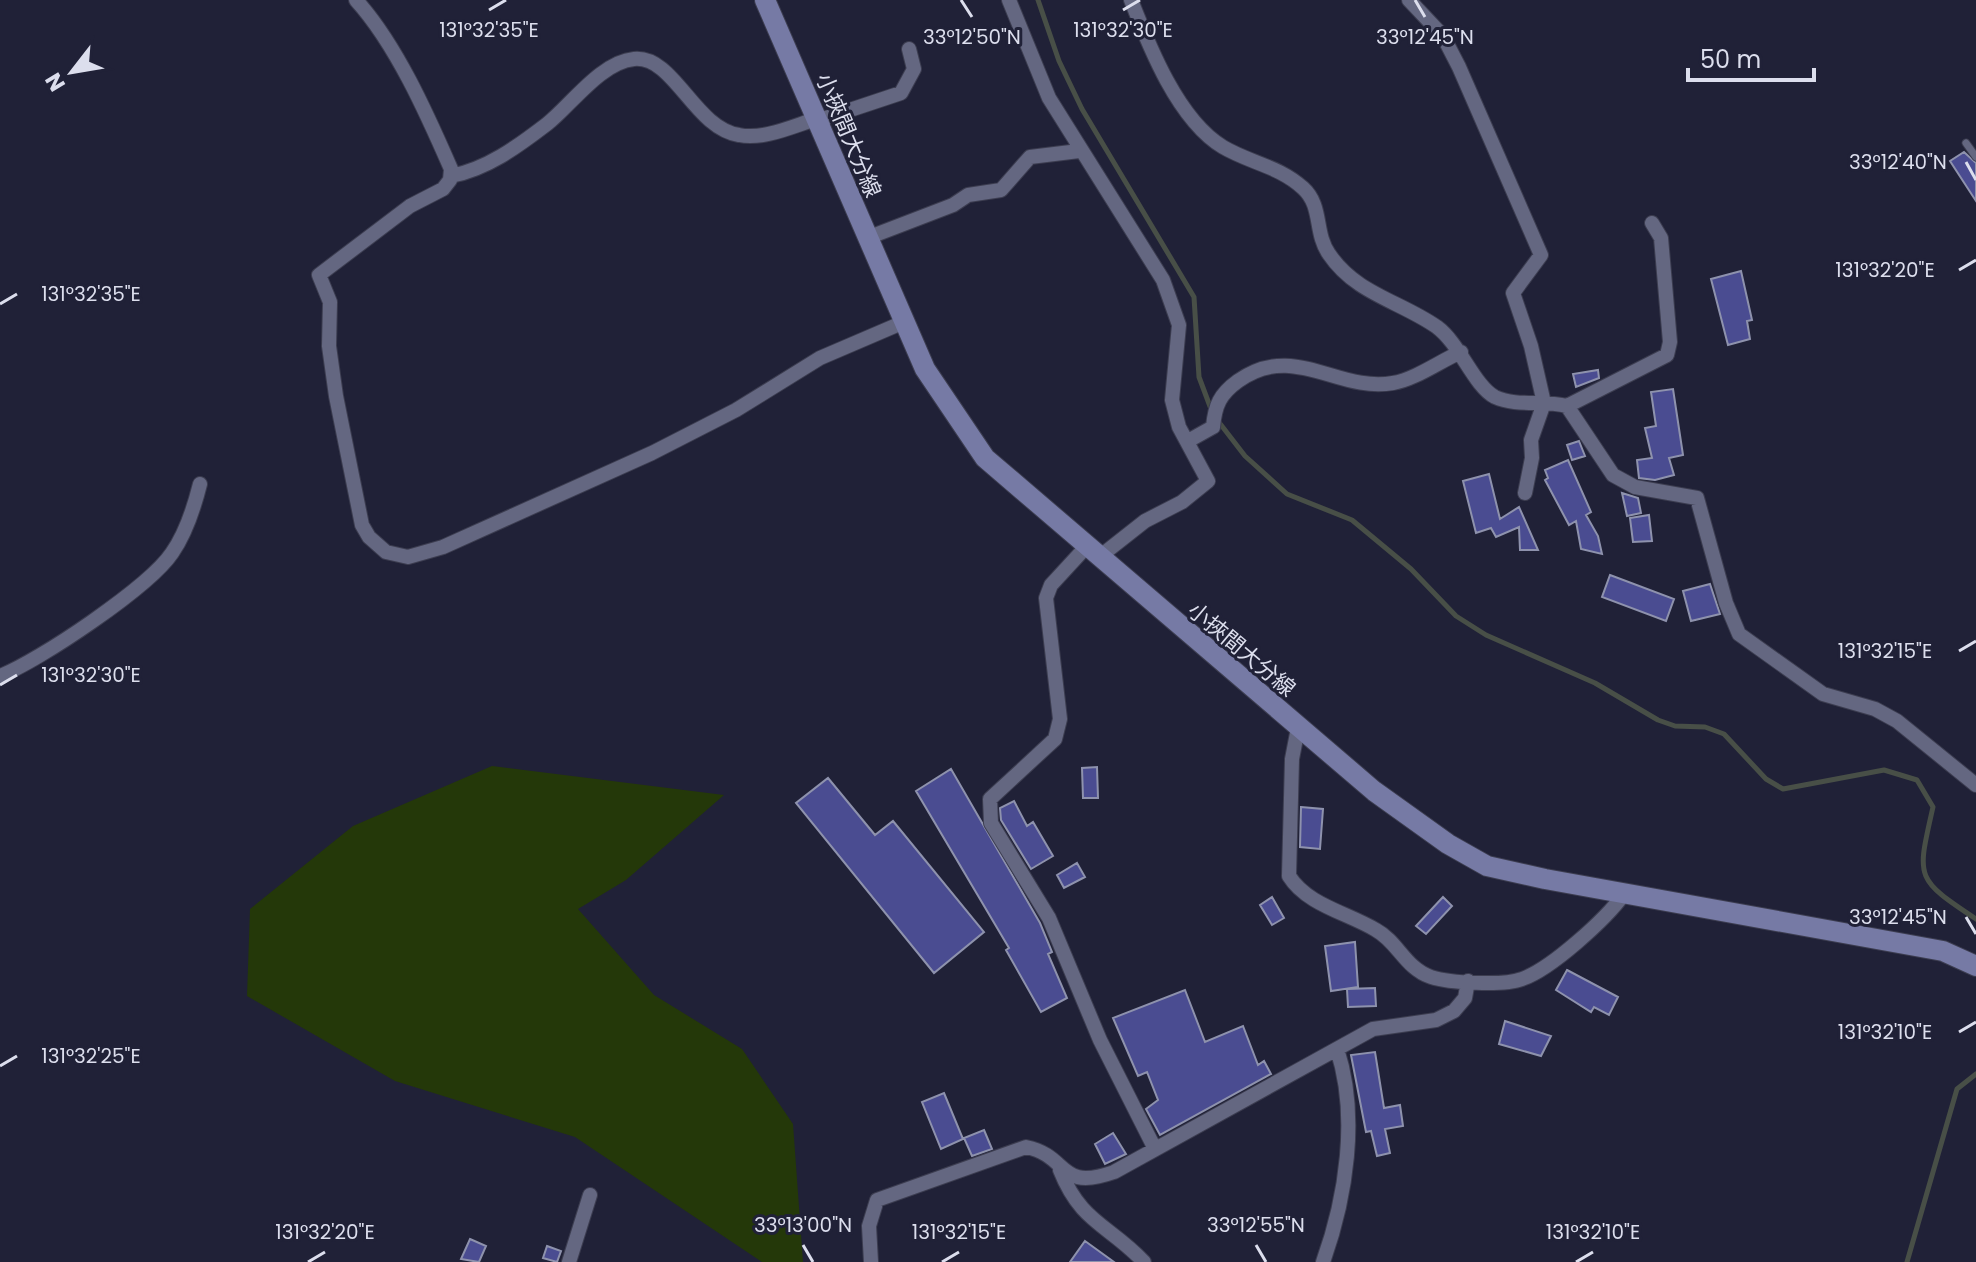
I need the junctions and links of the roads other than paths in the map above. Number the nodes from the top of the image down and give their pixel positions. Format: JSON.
{"nodes":[{"id":1,"x":356,"y":0,"type":"edge"},
{"id":2,"x":1009,"y":0,"type":"edge"},
{"id":3,"x":1131,"y":0,"type":"edge"},
{"id":4,"x":1409,"y":0,"type":"edge"},
{"id":5,"x":773,"y":6,"type":"edge"},
{"id":6,"x":909,"y":49,"type":"dead end"},
{"id":7,"x":817,"y":120,"type":"junction"},
{"id":8,"x":1966,"y":143,"type":"dead end"},
{"id":9,"x":1079,"y":151,"type":"junction"},
{"id":10,"x":1976,"y":157,"type":"edge"},
{"id":11,"x":451,"y":176,"type":"junction"},
{"id":12,"x":1652,"y":223,"type":"dead end"},
{"id":13,"x":867,"y":238,"type":"junction"},
{"id":14,"x":904,"y":322,"type":"junction"},
{"id":15,"x":1461,"y":352,"type":"junction"},
{"id":16,"x":1544,"y":403,"type":"junction"},
{"id":17,"x":1567,"y":406,"type":"junction"},
{"id":18,"x":1188,"y":441,"type":"junction"},
{"id":19,"x":200,"y":484,"type":"dead end"},
{"id":20,"x":1525,"y":493,"type":"dead end"},
{"id":21,"x":1092,"y":553,"type":"junction"},
{"id":22,"x":0,"y":676,"type":"edge"},
{"id":23,"x":1298,"y":728,"type":"junction"},
{"id":24,"x":1976,"y":785,"type":"edge"},
{"id":25,"x":1624,"y":894,"type":"junction"},
{"id":26,"x":1976,"y":966,"type":"edge"},
{"id":27,"x":1468,"y":981,"type":"junction"},
{"id":28,"x":1337,"y":1049,"type":"junction"},
{"id":29,"x":1155,"y":1149,"type":"junction"},
{"id":30,"x":1058,"y":1166,"type":"junction"},
{"id":31,"x":590,"y":1195,"type":"dead end"},
{"id":32,"x":569,"y":1262,"type":"edge"},
{"id":33,"x":871,"y":1262,"type":"edge"},
{"id":34,"x":1144,"y":1262,"type":"edge"},
{"id":35,"x":1323,"y":1262,"type":"edge"}],
"edges":[{"from":1,"to":11,"type":"street"},
{"from":2,"to":9,"type":"street"},
{"from":3,"to":15,"type":"street"},
{"from":4,"to":16,"type":"street"},
{"from":5,"to":7,"type":"main road","name":"小挾間大分線"},
{"from":6,"to":7,"type":"street"},
{"from":7,"to":11,"type":"street"},
{"from":7,"to":13,"type":"main road","name":"小挾間大分線"},
{"from":8,"to":10,"type":"lane"},
{"from":9,"to":13,"type":"street"},
{"from":9,"to":18,"type":"street"},
{"from":11,"to":14,"type":"street"},
{"from":12,"to":17,"type":"street"},
{"from":13,"to":14,"type":"main road","name":"小挾間大分線"},
{"from":14,"to":21,"type":"main road","name":"小挾間大分線"},
{"from":15,"to":16,"type":"street"},
{"from":15,"to":18,"type":"street"},
{"from":16,"to":17,"type":"street"},
{"from":16,"to":20,"type":"street"},
{"from":17,"to":24,"type":"street"},
{"from":18,"to":21,"type":"street"},
{"from":19,"to":22,"type":"street"},
{"from":21,"to":23,"type":"main road","name":"小挾間大分線"},
{"from":21,"to":29,"type":"street"},
{"from":23,"to":25,"type":"main road","name":"小挾間大分線"},
{"from":23,"to":27,"type":"street"},
{"from":25,"to":26,"type":"main road","name":"小挾間大分線"},
{"from":25,"to":27,"type":"street"},
{"from":27,"to":28,"type":"street"},
{"from":28,"to":29,"type":"street"},
{"from":28,"to":35,"type":"street"},
{"from":29,"to":30,"type":"street"},
{"from":30,"to":33,"type":"street"},
{"from":30,"to":34,"type":"street"},
{"from":31,"to":32,"type":"street"}]}
